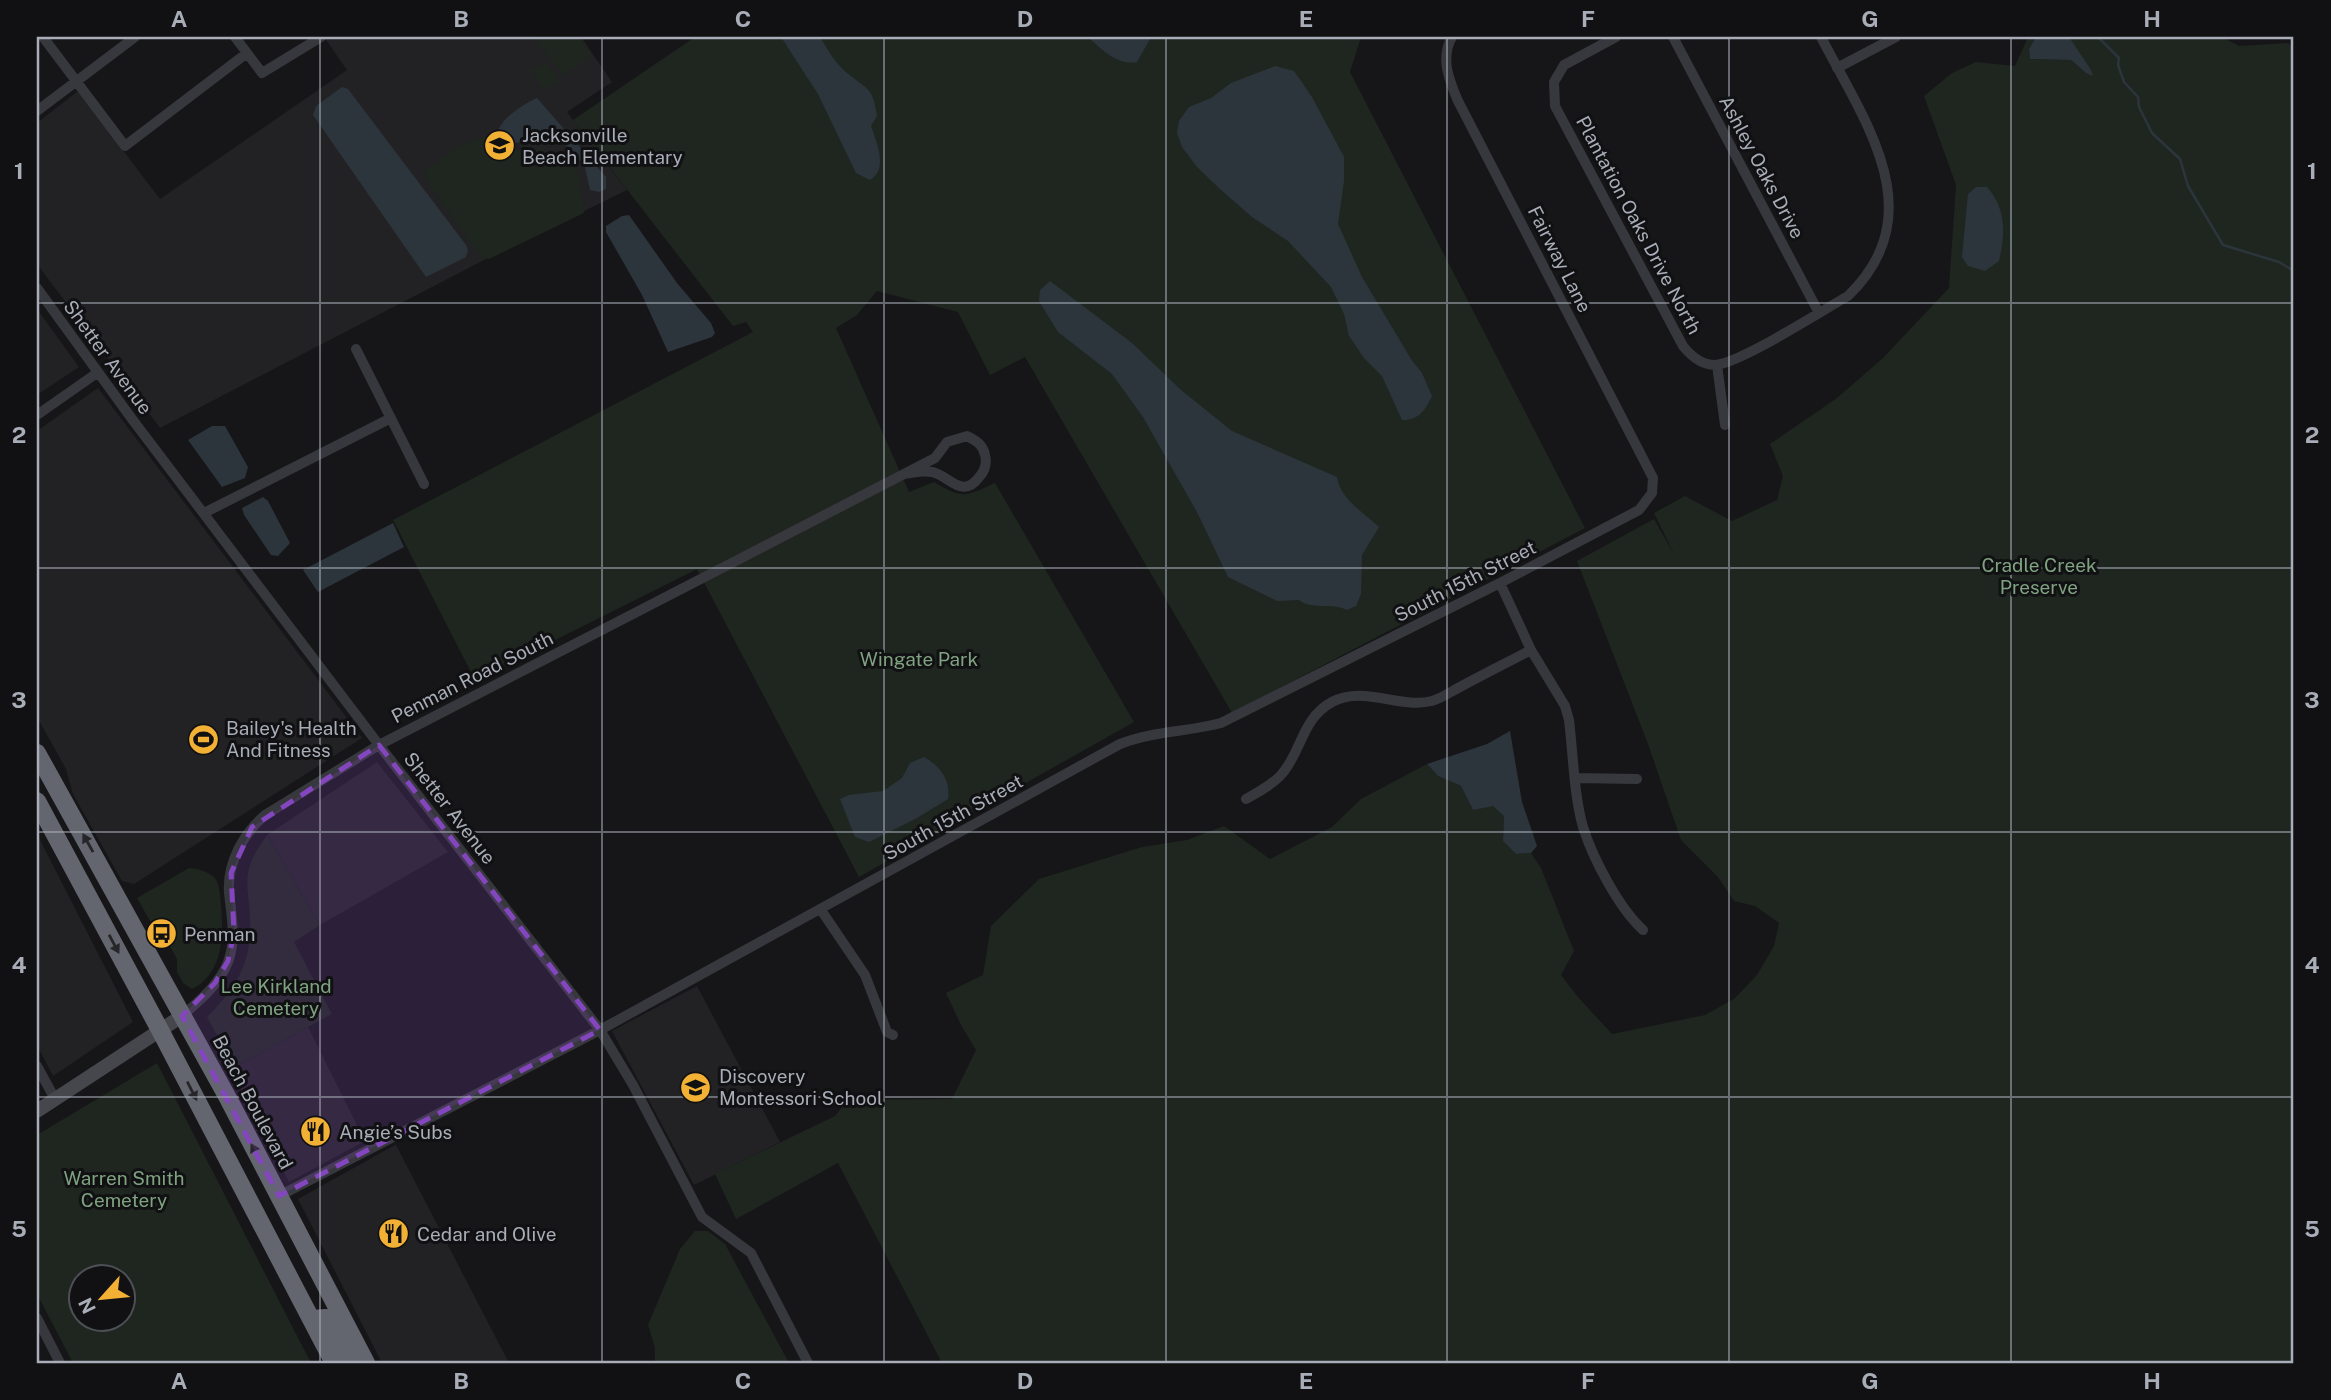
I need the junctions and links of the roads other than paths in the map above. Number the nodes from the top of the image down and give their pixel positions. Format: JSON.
{"nodes":[{"id":1,"x":43,"y":37,"type":"edge"},
{"id":2,"x":135,"y":37,"type":"edge"},
{"id":3,"x":235,"y":37,"type":"edge"},
{"id":4,"x":321,"y":37,"type":"edge"},
{"id":5,"x":1452,"y":37,"type":"edge"},
{"id":6,"x":1616,"y":37,"type":"edge"},
{"id":7,"x":1674,"y":37,"type":"edge"},
{"id":8,"x":1821,"y":37,"type":"edge"},
{"id":9,"x":1896,"y":37,"type":"edge"},
{"id":10,"x":247,"y":53,"type":"junction"},
{"id":11,"x":1837,"y":68,"type":"junction"},
{"id":12,"x":76,"y":81,"type":"junction"},
{"id":13,"x":37,"y":111,"type":"edge"},
{"id":14,"x":37,"y":288,"type":"edge"},
{"id":15,"x":1819,"y":313,"type":"junction"},
{"id":16,"x":356,"y":349,"type":"dead end"},
{"id":17,"x":1717,"y":365,"type":"junction"},
{"id":18,"x":97,"y":373,"type":"junction"},
{"id":19,"x":37,"y":415,"type":"edge"},
{"id":20,"x":391,"y":418,"type":"junction"},
{"id":21,"x":1725,"y":425,"type":"dead end"},
{"id":22,"x":941,"y":449,"type":"junction"},
{"id":23,"x":904,"y":474,"type":"junction"},
{"id":24,"x":942,"y":476,"type":"junction"},
{"id":25,"x":425,"y":484,"type":"dead end"},
{"id":26,"x":1651,"y":495,"type":"joint"},
{"id":27,"x":204,"y":513,"type":"junction"},
{"id":28,"x":1500,"y":583,"type":"junction"},
{"id":29,"x":1531,"y":649,"type":"junction"},
{"id":30,"x":379,"y":745,"type":"junction"},
{"id":31,"x":37,"y":753,"type":"edge"},
{"id":32,"x":1576,"y":778,"type":"junction"},
{"id":33,"x":1637,"y":779,"type":"dead end"},
{"id":34,"x":1246,"y":799,"type":"dead end"},
{"id":35,"x":37,"y":801,"type":"edge"},
{"id":36,"x":821,"y":910,"type":"junction"},
{"id":37,"x":1643,"y":930,"type":"dead end"},
{"id":38,"x":182,"y":1016,"type":"junction"},
{"id":39,"x":160,"y":1030,"type":"junction"},
{"id":40,"x":600,"y":1030,"type":"junction"},
{"id":41,"x":893,"y":1035,"type":"dead end"},
{"id":42,"x":37,"y":1066,"type":"edge"},
{"id":43,"x":55,"y":1099,"type":"junction"},
{"id":44,"x":37,"y":1111,"type":"edge"},
{"id":45,"x":279,"y":1196,"type":"junction"},
{"id":46,"x":37,"y":1318,"type":"edge"},
{"id":47,"x":312,"y":1319,"type":"junction"},
{"id":48,"x":60,"y":1363,"type":"edge"},
{"id":49,"x":334,"y":1363,"type":"edge"},
{"id":50,"x":352,"y":1363,"type":"edge"},
{"id":51,"x":366,"y":1363,"type":"edge"},
{"id":52,"x":808,"y":1363,"type":"edge"}],
"edges":[{"from":1,"to":12,"type":"street"},
{"from":2,"to":12,"type":"street"},
{"from":3,"to":10,"type":"street"},
{"from":4,"to":10,"type":"street"},
{"from":5,"to":26,"type":"street","name":"Fairway Lane"},
{"from":6,"to":17,"type":"street","name":"Plantation Oaks Drive North"},
{"from":7,"to":15,"type":"street","name":"Ashley Oaks Drive"},
{"from":8,"to":11,"type":"street"},
{"from":9,"to":11,"type":"street"},
{"from":10,"to":12,"type":"street"},
{"from":11,"to":15,"type":"street"},
{"from":12,"to":13,"type":"street"},
{"from":14,"to":18,"type":"street","name":"Shetter Avenue"},
{"from":15,"to":17,"type":"street"},
{"from":16,"to":20,"type":"street"},
{"from":17,"to":21,"type":"street"},
{"from":18,"to":19,"type":"street"},
{"from":18,"to":27,"type":"street","name":"Shetter Avenue"},
{"from":20,"to":25,"type":"street"},
{"from":20,"to":27,"type":"street"},
{"from":22,"to":23,"type":"street","name":"Penman Road South"},
{"from":22,"to":24,"type":"street"},
{"from":22,"to":24,"type":"street","name":"Penman Road South"},
{"from":23,"to":24,"type":"street","name":"Penman Road South"},
{"from":23,"to":30,"type":"street","name":"Penman Road South"},
{"from":26,"to":28,"type":"street","name":"South 15th Street"},
{"from":27,"to":30,"type":"street","name":"Shetter Avenue"},
{"from":28,"to":29,"type":"street"},
{"from":28,"to":36,"type":"street","name":"South 15th Street"},
{"from":29,"to":32,"type":"street"},
{"from":29,"to":34,"type":"street"},
{"from":30,"to":38,"type":"street","name":"Penman Road South"},
{"from":30,"to":40,"type":"street","name":"Shetter Avenue"},
{"from":38,"to":31,"type":"highway","name":"Beach Boulevard","one_way":true},
{"from":32,"to":33,"type":"street"},
{"from":32,"to":37,"type":"street"},
{"from":35,"to":39,"type":"highway","one_way":true},
{"from":36,"to":40,"type":"street","name":"South 15th Street"},
{"from":36,"to":41,"type":"street"},
{"from":38,"to":39,"type":"street"},
{"from":45,"to":38,"type":"highway","name":"Beach Boulevard","one_way":true},
{"from":39,"to":43,"type":"street"},
{"from":39,"to":47,"type":"highway","one_way":true},
{"from":40,"to":45,"type":"street","name":"South 15th Street"},
{"from":40,"to":52,"type":"street","name":"Shetter Avenue"},
{"from":42,"to":43,"type":"street"},
{"from":43,"to":44,"type":"street"},
{"from":45,"to":51,"type":"highway","name":"Beach Boulevard"},
{"from":46,"to":48,"type":"street"},
{"from":47,"to":49,"type":"highway"},
{"from":47,"to":50,"type":"highway"}]}
